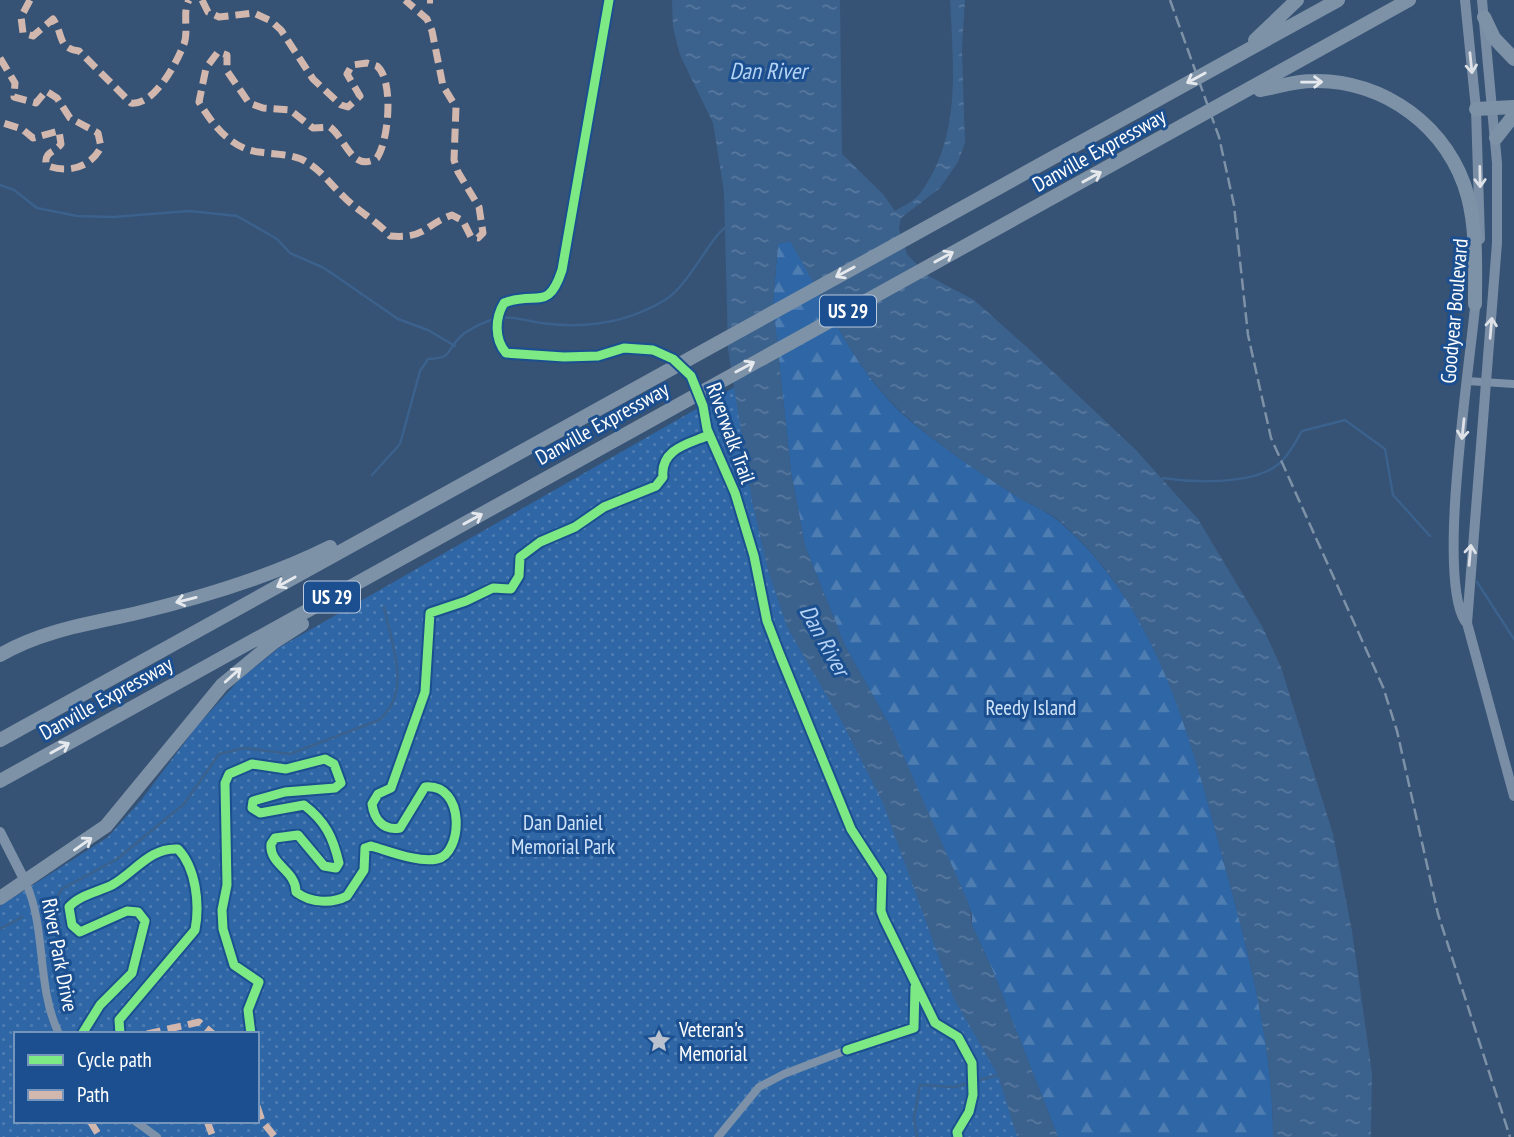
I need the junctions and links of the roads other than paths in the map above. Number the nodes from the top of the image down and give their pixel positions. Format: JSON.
{"nodes":[{"id":1,"x":1297,"y":0,"type":"edge"},
{"id":2,"x":1338,"y":0,"type":"edge"},
{"id":3,"x":1409,"y":0,"type":"edge"},
{"id":4,"x":1465,"y":0,"type":"edge"},
{"id":5,"x":1483,"y":9,"type":"edge"},
{"id":6,"x":1238,"y":54,"type":"junction"},
{"id":7,"x":1514,"y":59,"type":"edge"},
{"id":8,"x":1243,"y":94,"type":"junction"},
{"id":9,"x":1514,"y":107,"type":"edge"},
{"id":10,"x":1494,"y":108,"type":"junction"},
{"id":11,"x":1476,"y":109,"type":"junction"},
{"id":12,"x":1514,"y":115,"type":"edge"},
{"id":13,"x":1496,"y":138,"type":"junction"},
{"id":14,"x":1475,"y":304,"type":"junction"},
{"id":15,"x":1467,"y":381,"type":"junction"},
{"id":16,"x":1485,"y":382,"type":"junction"},
{"id":17,"x":1514,"y":384,"type":"edge"},
{"id":18,"x":473,"y":478,"type":"junction"},
{"id":19,"x":430,"y":543,"type":"junction"},
{"id":20,"x":1467,"y":623,"type":"junction"},
{"id":21,"x":0,"y":654,"type":"edge"},
{"id":22,"x":0,"y":740,"type":"edge"},
{"id":23,"x":0,"y":781,"type":"edge"},
{"id":24,"x":1514,"y":796,"type":"edge"},
{"id":25,"x":0,"y":832,"type":"edge"},
{"id":26,"x":26,"y":883,"type":"junction"},
{"id":27,"x":0,"y":898,"type":"edge"},
{"id":28,"x":58,"y":1032,"type":"edge"},
{"id":29,"x":847,"y":1050,"type":"dead end"},
{"id":30,"x":138,"y":1123,"type":"edge"},
{"id":31,"x":157,"y":1137,"type":"edge"},
{"id":32,"x":718,"y":1137,"type":"edge"}],
"edges":[{"from":1,"to":6,"type":"highway"},
{"from":2,"to":6,"type":"highway","name":"Danville Expressway","number":"US 29"},
{"from":3,"to":8,"type":"highway","name":"Danville Expressway","number":"US 29"},
{"from":4,"to":11,"type":"main road","name":"Goodyear Boulevard","one_way":true},
{"from":5,"to":7,"type":"highway"},
{"from":5,"to":10,"type":"main road","name":"Goodyear Boulevard"},
{"from":6,"to":18,"type":"highway","name":"Danville Expressway","number":"US 29","one_way":true},
{"from":8,"to":14,"type":"highway","one_way":true},
{"from":19,"to":8,"type":"highway","name":"Danville Expressway","number":"US 29","one_way":true},
{"from":9,"to":10,"type":"highway"},
{"from":10,"to":11,"type":"highway"},
{"from":10,"to":13,"type":"main road","name":"Goodyear Boulevard"},
{"from":11,"to":14,"type":"main road","name":"Goodyear Boulevard","one_way":true},
{"from":12,"to":13,"type":"highway"},
{"from":16,"to":13,"type":"main road","name":"Goodyear Boulevard","one_way":true},
{"from":14,"to":15,"type":"main road","name":"Goodyear Boulevard"},
{"from":15,"to":16,"type":"street"},
{"from":15,"to":20,"type":"main road","name":"Goodyear Boulevard","one_way":true},
{"from":16,"to":17,"type":"street"},
{"from":20,"to":16,"type":"main road","name":"Goodyear Boulevard","one_way":true},
{"from":18,"to":21,"type":"highway","one_way":true},
{"from":18,"to":22,"type":"highway","name":"Danville Expressway","number":"US 29","one_way":true},
{"from":23,"to":19,"type":"highway","name":"Danville Expressway","number":"US 29","one_way":true},
{"from":26,"to":19,"type":"highway","one_way":true},
{"from":20,"to":24,"type":"main road","name":"Goodyear Boulevard"},
{"from":25,"to":26,"type":"street"},
{"from":26,"to":27,"type":"highway"},
{"from":26,"to":28,"type":"street","name":"River Park Drive"},
{"from":29,"to":32,"type":"street"},
{"from":30,"to":31,"type":"street"}]}
